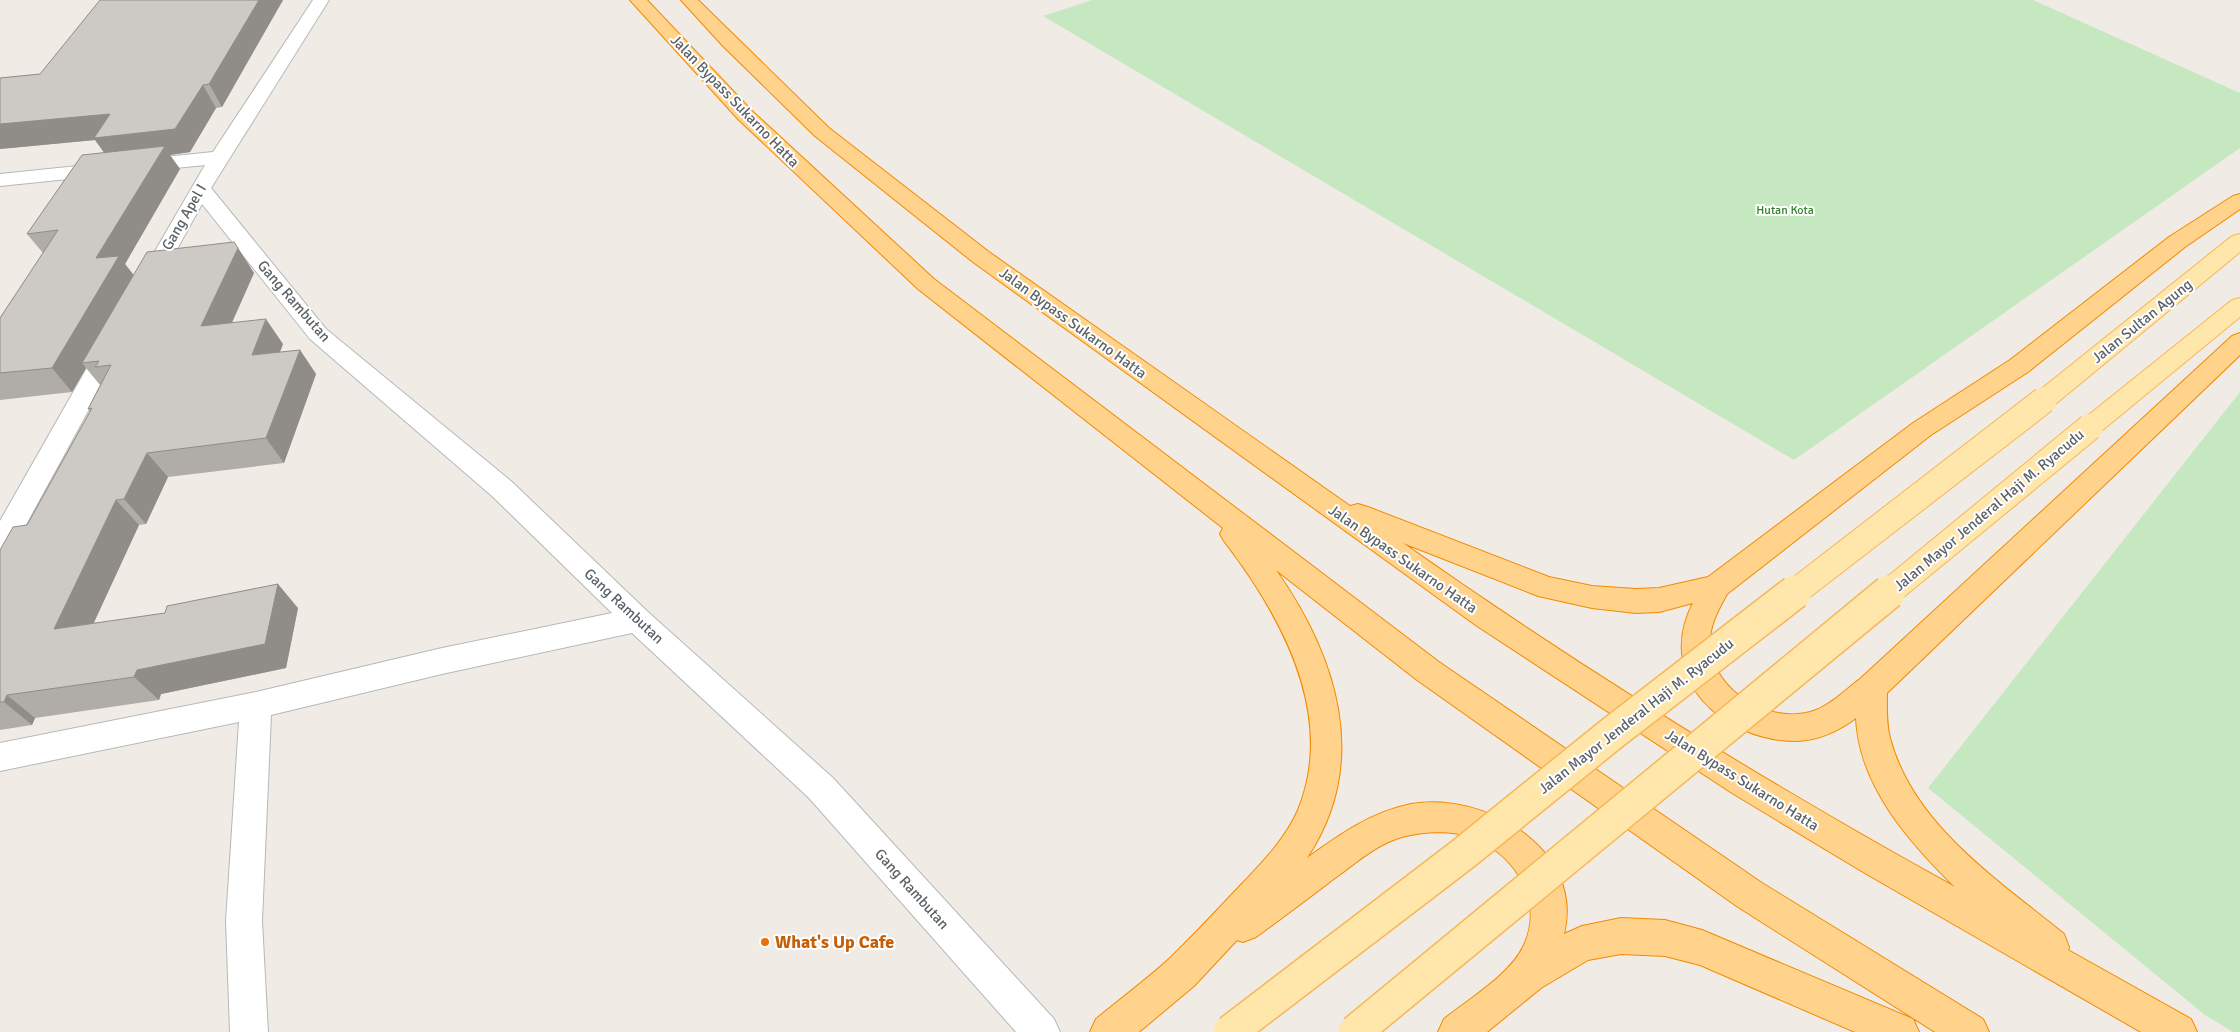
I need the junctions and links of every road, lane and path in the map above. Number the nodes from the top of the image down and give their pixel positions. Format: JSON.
{"nodes":[{"id":1,"x":322,"y":0,"type":"edge"},
{"id":2,"x":638,"y":0,"type":"edge"},
{"id":3,"x":689,"y":0,"type":"edge"},
{"id":4,"x":222,"y":157,"type":"junction"},
{"id":5,"x":0,"y":180,"type":"edge"},
{"id":6,"x":200,"y":188,"type":"junction"},
{"id":7,"x":2240,"y":200,"type":"edge"},
{"id":8,"x":2240,"y":241,"type":"edge"},
{"id":9,"x":136,"y":302,"type":"edge"},
{"id":10,"x":2240,"y":305,"type":"edge"},
{"id":11,"x":122,"y":328,"type":"edge"},
{"id":12,"x":2240,"y":341,"type":"edge"},
{"id":13,"x":2044,"y":400,"type":"joint"},
{"id":14,"x":1312,"y":495,"type":"junction"},
{"id":15,"x":1207,"y":501,"type":"junction"},
{"id":16,"x":0,"y":546,"type":"edge"},
{"id":17,"x":1717,"y":586,"type":"junction"},
{"id":18,"x":638,"y":620,"type":"junction"},
{"id":19,"x":1871,"y":688,"type":"junction"},
{"id":20,"x":256,"y":706,"type":"junction"},
{"id":21,"x":0,"y":757,"type":"edge"},
{"id":22,"x":1189,"y":965,"type":"junction"},
{"id":23,"x":1528,"y":975,"type":"junction"},
{"id":24,"x":2104,"y":991,"type":"junction"},
{"id":25,"x":249,"y":1032,"type":"edge"},
{"id":26,"x":1041,"y":1032,"type":"edge"},
{"id":27,"x":1109,"y":1032,"type":"edge"},
{"id":28,"x":1230,"y":1032,"type":"edge"},
{"id":29,"x":1355,"y":1032,"type":"edge"},
{"id":30,"x":1458,"y":1032,"type":"edge"},
{"id":31,"x":1900,"y":1032,"type":"edge"},
{"id":32,"x":1970,"y":1032,"type":"edge"},
{"id":33,"x":2178,"y":1032,"type":"edge"}],
"edges":[{"from":1,"to":4,"type":"street","name":"Gang Apel I"},
{"from":2,"to":15,"type":"highway","name":"Jalan Bypass Sukarno Hatta"},
{"from":3,"to":14,"type":"highway","name":"Jalan Bypass Sukarno Hatta"},
{"from":4,"to":5,"type":"street"},
{"from":4,"to":6,"type":"street","name":"Gang Apel I"},
{"from":6,"to":9,"type":"street","name":"Gang Apel I"},
{"from":6,"to":18,"type":"street","name":"Gang Rambutan"},
{"from":7,"to":17,"type":"highway"},
{"from":8,"to":13,"type":"main road","name":"Jalan Sultan Agung"},
{"from":10,"to":29,"type":"main road","name":"Jalan Mayor Jenderal Haji M. Ryacudu","bridge":true},
{"from":11,"to":16,"type":"street"},
{"from":12,"to":19,"type":"highway"},
{"from":13,"to":28,"type":"main road","name":"Jalan Mayor Jenderal Haji M. Ryacudu","bridge":true},
{"from":14,"to":17,"type":"highway"},
{"from":14,"to":24,"type":"highway","name":"Jalan Bypass Sukarno Hatta"},
{"from":15,"to":22,"type":"highway"},
{"from":15,"to":32,"type":"highway","name":"Jalan Bypass Sukarno Hatta"},
{"from":17,"to":19,"type":"highway"},
{"from":18,"to":20,"type":"street"},
{"from":18,"to":26,"type":"street","name":"Gang Rambutan"},
{"from":19,"to":24,"type":"highway"},
{"from":20,"to":21,"type":"street"},
{"from":20,"to":25,"type":"street"},
{"from":22,"to":23,"type":"highway"},
{"from":22,"to":27,"type":"highway"},
{"from":23,"to":30,"type":"highway"},
{"from":23,"to":31,"type":"highway"},
{"from":24,"to":33,"type":"highway","name":"Jalan Bypass Sukarno Hatta"}]}
